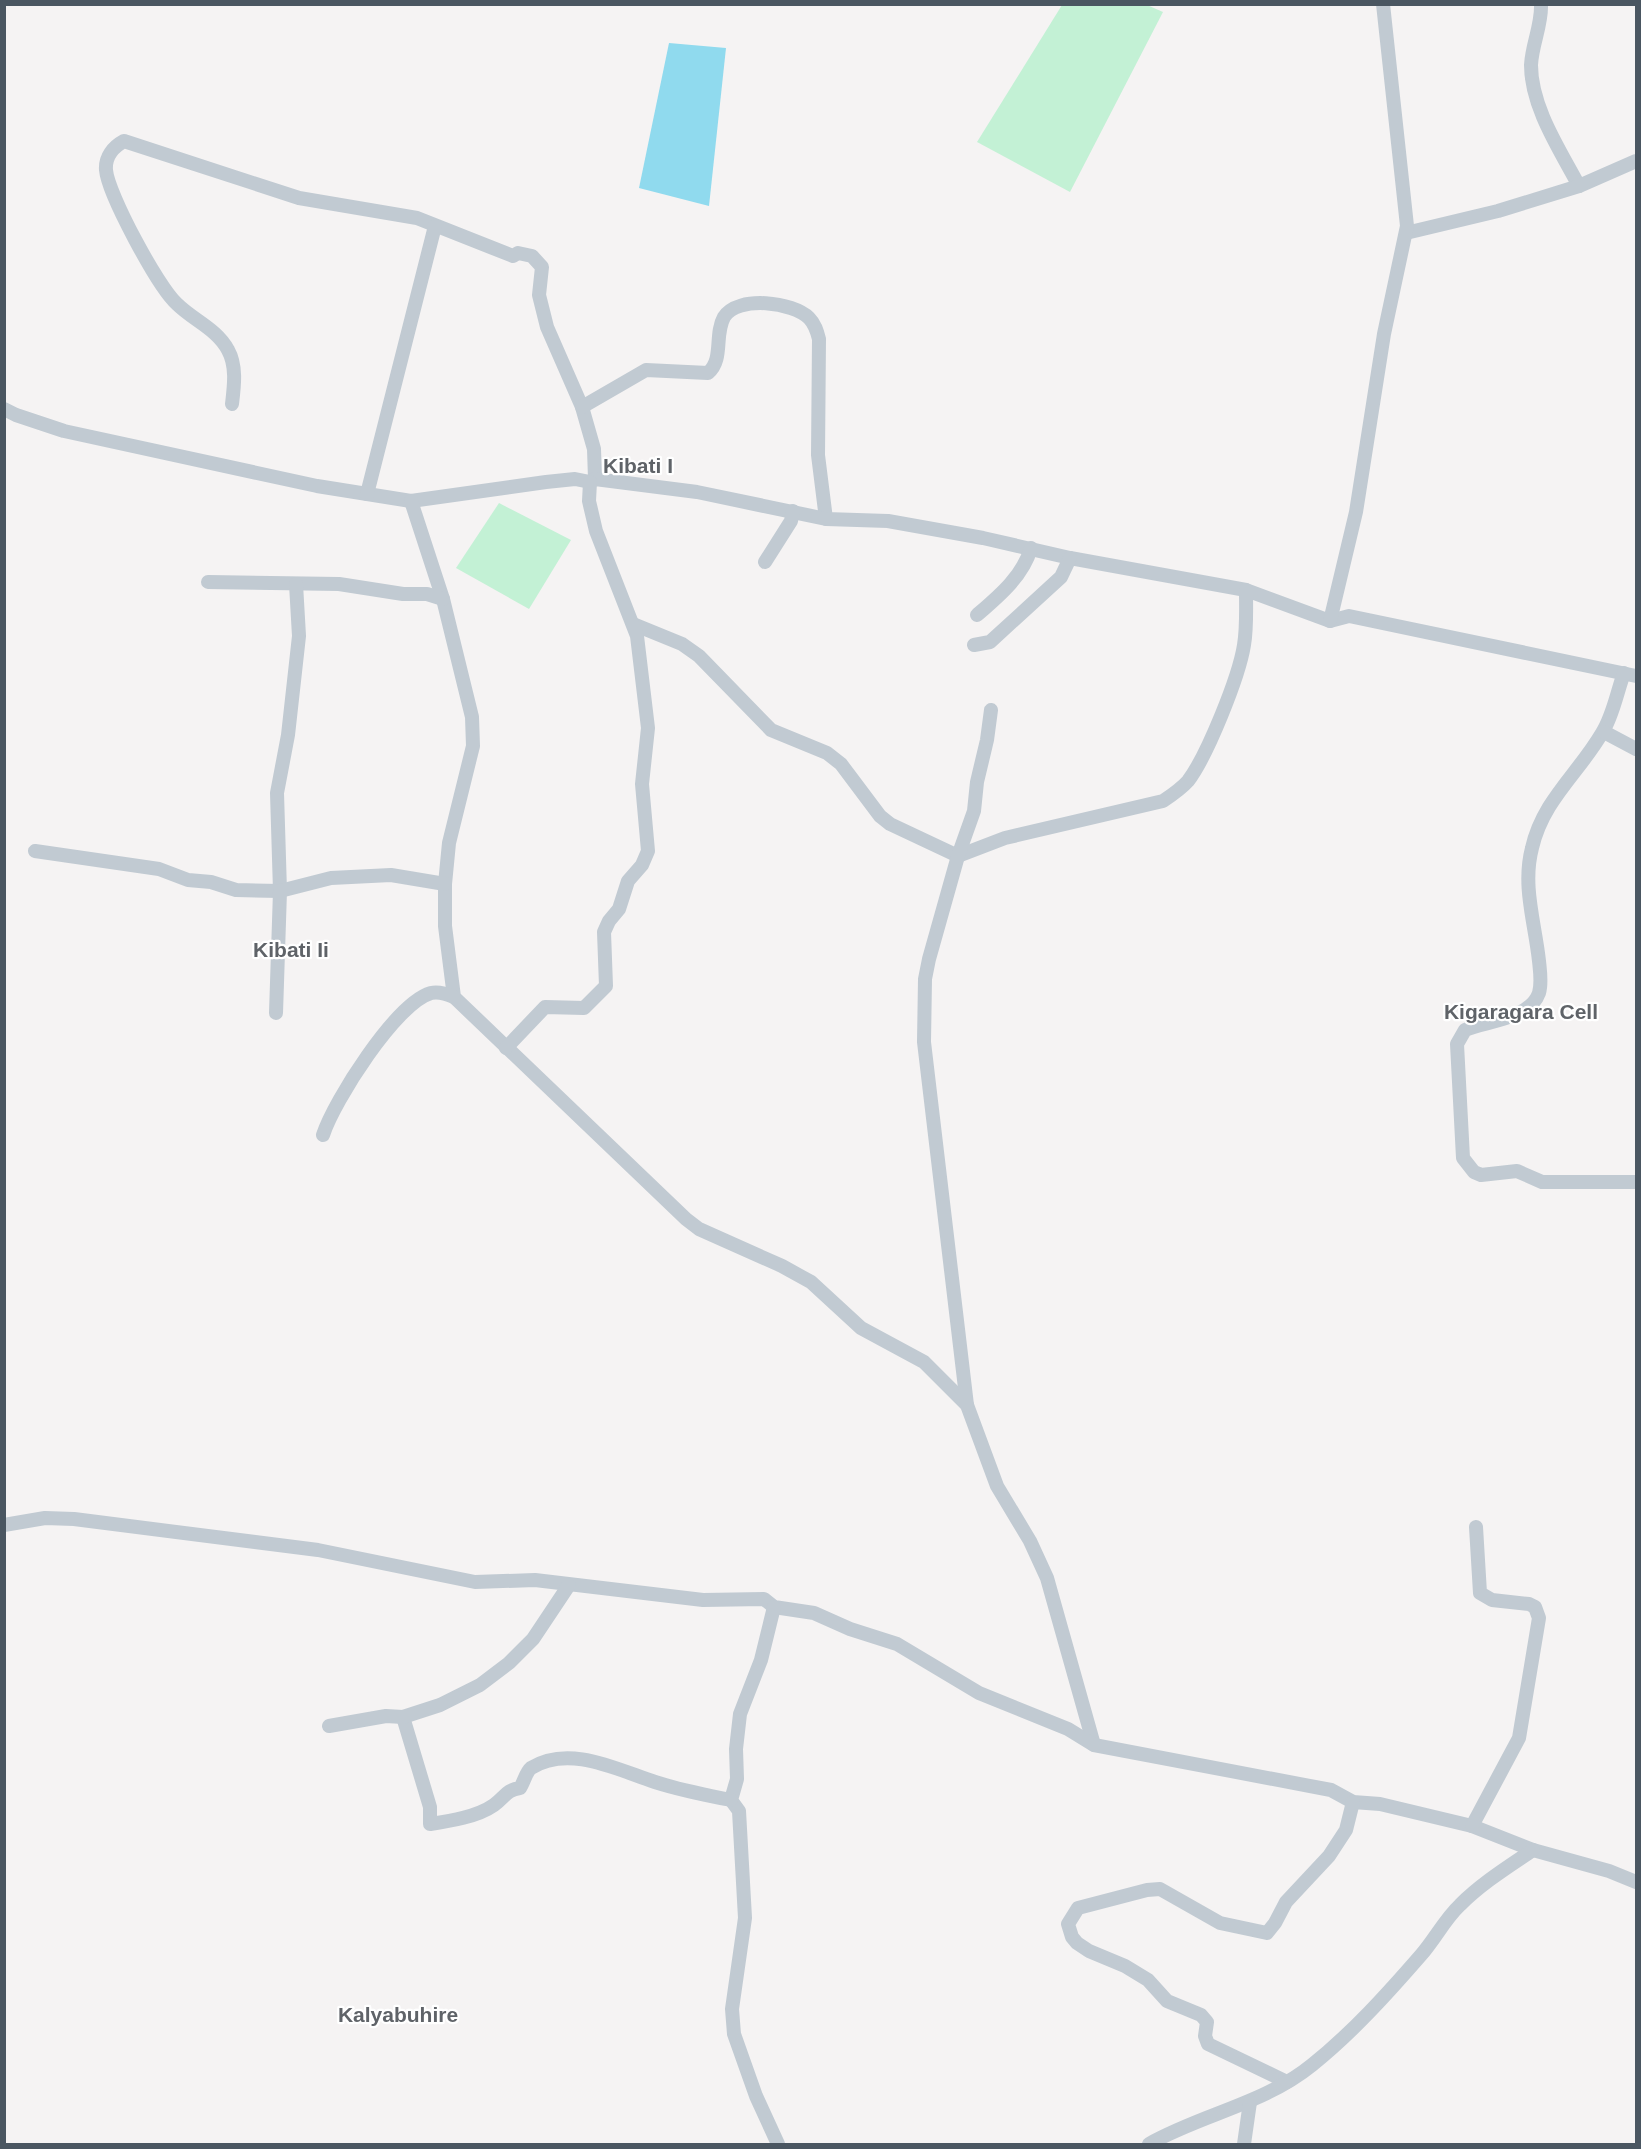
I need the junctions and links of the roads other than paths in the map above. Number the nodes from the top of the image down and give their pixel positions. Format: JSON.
{"nodes":[{"id":1,"x":1383,"y":4,"type":"edge"},
{"id":2,"x":1541,"y":4,"type":"edge"},
{"id":3,"x":1636,"y":161,"type":"edge"},
{"id":4,"x":1579,"y":186,"type":"junction"},
{"id":5,"x":435,"y":226,"type":"junction"},
{"id":6,"x":1406,"y":233,"type":"junction"},
{"id":7,"x":232,"y":405,"type":"dead end"},
{"id":8,"x":582,"y":407,"type":"junction"},
{"id":9,"x":4,"y":409,"type":"edge"},
{"id":10,"x":593,"y":480,"type":"junction"},
{"id":11,"x":367,"y":494,"type":"junction"},
{"id":12,"x":411,"y":501,"type":"junction"},
{"id":13,"x":793,"y":511,"type":"junction"},
{"id":14,"x":826,"y":519,"type":"junction"},
{"id":15,"x":1031,"y":548,"type":"junction"},
{"id":16,"x":1071,"y":558,"type":"junction"},
{"id":17,"x":765,"y":562,"type":"dead end"},
{"id":18,"x":208,"y":582,"type":"dead end"},
{"id":19,"x":301,"y":588,"type":"junction"},
{"id":20,"x":1246,"y":590,"type":"junction"},
{"id":21,"x":443,"y":599,"type":"junction"},
{"id":22,"x":977,"y":615,"type":"dead end"},
{"id":23,"x":1330,"y":621,"type":"junction"},
{"id":24,"x":633,"y":624,"type":"junction"},
{"id":25,"x":974,"y":645,"type":"dead end"},
{"id":26,"x":1633,"y":674,"type":"edge"},
{"id":27,"x":991,"y":710,"type":"dead end"},
{"id":28,"x":1604,"y":732,"type":"junction"},
{"id":29,"x":1636,"y":749,"type":"edge"},
{"id":30,"x":35,"y":851,"type":"dead end"},
{"id":31,"x":958,"y":856,"type":"junction"},
{"id":32,"x":445,"y":884,"type":"junction"},
{"id":33,"x":280,"y":891,"type":"junction"},
{"id":34,"x":454,"y":997,"type":"junction"},
{"id":35,"x":276,"y":1013,"type":"dead end"},
{"id":36,"x":506,"y":1048,"type":"junction"},
{"id":37,"x":323,"y":1135,"type":"dead end"},
{"id":38,"x":1636,"y":1182,"type":"edge"},
{"id":39,"x":967,"y":1405,"type":"junction"},
{"id":40,"x":4,"y":1525,"type":"edge"},
{"id":41,"x":1476,"y":1527,"type":"dead end"},
{"id":42,"x":568,"y":1585,"type":"junction"},
{"id":43,"x":774,"y":1607,"type":"junction"},
{"id":44,"x":403,"y":1717,"type":"junction"},
{"id":45,"x":329,"y":1726,"type":"dead end"},
{"id":46,"x":1094,"y":1745,"type":"junction"},
{"id":47,"x":731,"y":1800,"type":"junction"},
{"id":48,"x":1353,"y":1802,"type":"junction"},
{"id":49,"x":1472,"y":1826,"type":"junction"},
{"id":50,"x":1533,"y":1850,"type":"junction"},
{"id":51,"x":1636,"y":1882,"type":"edge"},
{"id":52,"x":1287,"y":2082,"type":"junction"},
{"id":53,"x":1250,"y":2102,"type":"junction"},
{"id":54,"x":778,"y":2145,"type":"edge"},
{"id":55,"x":1149,"y":2145,"type":"edge"},
{"id":56,"x":1244,"y":2145,"type":"edge"}],
"edges":[{"from":1,"to":6,"type":"street"},
{"from":2,"to":4,"type":"street"},
{"from":3,"to":4,"type":"street"},
{"from":4,"to":6,"type":"street"},
{"from":5,"to":7,"type":"street"},
{"from":5,"to":8,"type":"street"},
{"from":5,"to":11,"type":"street"},
{"from":6,"to":23,"type":"street"},
{"from":8,"to":10,"type":"street"},
{"from":8,"to":14,"type":"street"},
{"from":9,"to":11,"type":"street"},
{"from":10,"to":12,"type":"street"},
{"from":10,"to":13,"type":"street"},
{"from":10,"to":24,"type":"street"},
{"from":11,"to":12,"type":"street"},
{"from":12,"to":21,"type":"street"},
{"from":13,"to":14,"type":"street"},
{"from":13,"to":17,"type":"street"},
{"from":14,"to":15,"type":"street"},
{"from":15,"to":16,"type":"street"},
{"from":15,"to":22,"type":"street"},
{"from":16,"to":20,"type":"street"},
{"from":16,"to":25,"type":"street"},
{"from":18,"to":19,"type":"street"},
{"from":19,"to":21,"type":"street"},
{"from":19,"to":33,"type":"street"},
{"from":20,"to":23,"type":"street"},
{"from":20,"to":31,"type":"street"},
{"from":21,"to":32,"type":"street"},
{"from":23,"to":26,"type":"street"},
{"from":24,"to":31,"type":"street"},
{"from":24,"to":36,"type":"street"},
{"from":26,"to":28,"type":"street"},
{"from":27,"to":31,"type":"street"},
{"from":28,"to":29,"type":"street"},
{"from":28,"to":38,"type":"street"},
{"from":30,"to":33,"type":"street"},
{"from":31,"to":39,"type":"street"},
{"from":32,"to":33,"type":"street"},
{"from":32,"to":34,"type":"street"},
{"from":33,"to":35,"type":"street"},
{"from":34,"to":36,"type":"street"},
{"from":34,"to":37,"type":"street"},
{"from":36,"to":39,"type":"street"},
{"from":39,"to":46,"type":"street"},
{"from":40,"to":42,"type":"street"},
{"from":41,"to":49,"type":"street"},
{"from":42,"to":43,"type":"street"},
{"from":42,"to":44,"type":"street"},
{"from":43,"to":46,"type":"street"},
{"from":43,"to":47,"type":"street"},
{"from":44,"to":45,"type":"street"},
{"from":44,"to":47,"type":"street"},
{"from":46,"to":48,"type":"street"},
{"from":47,"to":54,"type":"street"},
{"from":48,"to":49,"type":"street"},
{"from":48,"to":52,"type":"street"},
{"from":49,"to":50,"type":"street"},
{"from":50,"to":51,"type":"street"},
{"from":50,"to":52,"type":"street"},
{"from":52,"to":53,"type":"street"},
{"from":53,"to":55,"type":"street"},
{"from":53,"to":56,"type":"street"}]}
